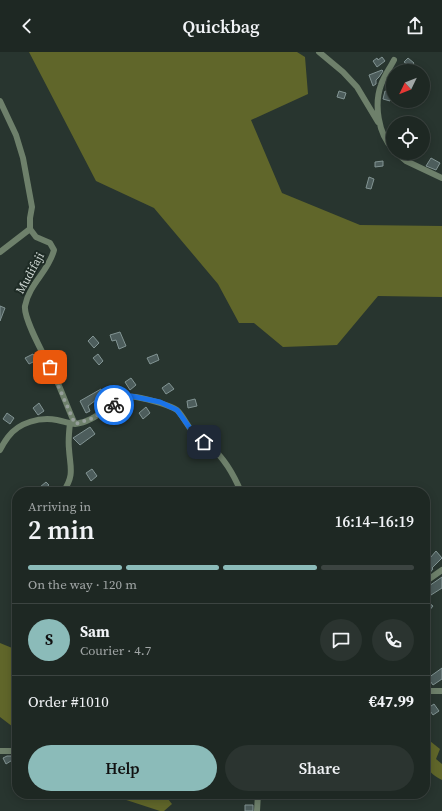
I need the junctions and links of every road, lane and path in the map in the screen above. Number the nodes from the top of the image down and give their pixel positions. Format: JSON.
{"nodes":[{"id":1,"x":319,"y":52,"type":"edge"},
{"id":2,"x":394,"y":60,"type":"dead end"},
{"id":3,"x":0,"y":101,"type":"edge"},
{"id":4,"x":380,"y":124,"type":"junction"},
{"id":5,"x":386,"y":139,"type":"edge"},
{"id":6,"x":405,"y":160,"type":"edge"},
{"id":7,"x":442,"y":178,"type":"edge"},
{"id":8,"x":30,"y":229,"type":"junction"},
{"id":9,"x":0,"y":252,"type":"edge"},
{"id":10,"x":72,"y":423,"type":"junction"},
{"id":11,"x":0,"y":450,"type":"edge"},
{"id":12,"x":66,"y":487,"type":"edge"},
{"id":13,"x":238,"y":487,"type":"edge"},
{"id":14,"x":442,"y":570,"type":"edge"},
{"id":15,"x":430,"y":578,"type":"edge"},
{"id":16,"x":430,"y":691,"type":"edge"},
{"id":17,"x":442,"y":691,"type":"edge"},
{"id":18,"x":0,"y":751,"type":"edge"},
{"id":19,"x":12,"y":751,"type":"edge"},
{"id":20,"x":258,"y":799,"type":"edge"},
{"id":21,"x":257,"y":811,"type":"edge"}],
"edges":[{"from":1,"to":4,"type":"street"},
{"from":2,"to":4,"type":"street"},
{"from":3,"to":8,"type":"street"},
{"from":4,"to":5,"type":"street"},
{"from":6,"to":7,"type":"street"},
{"from":8,"to":9,"type":"street"},
{"from":8,"to":10,"type":"street","name":"Mudifaji"},
{"from":10,"to":11,"type":"street"},
{"from":10,"to":12,"type":"street","name":"Mudifaji"},
{"from":10,"to":13,"type":"street"},
{"from":14,"to":15,"type":"street"},
{"from":16,"to":17,"type":"street"},
{"from":18,"to":19,"type":"street"},
{"from":20,"to":21,"type":"street"}]}
